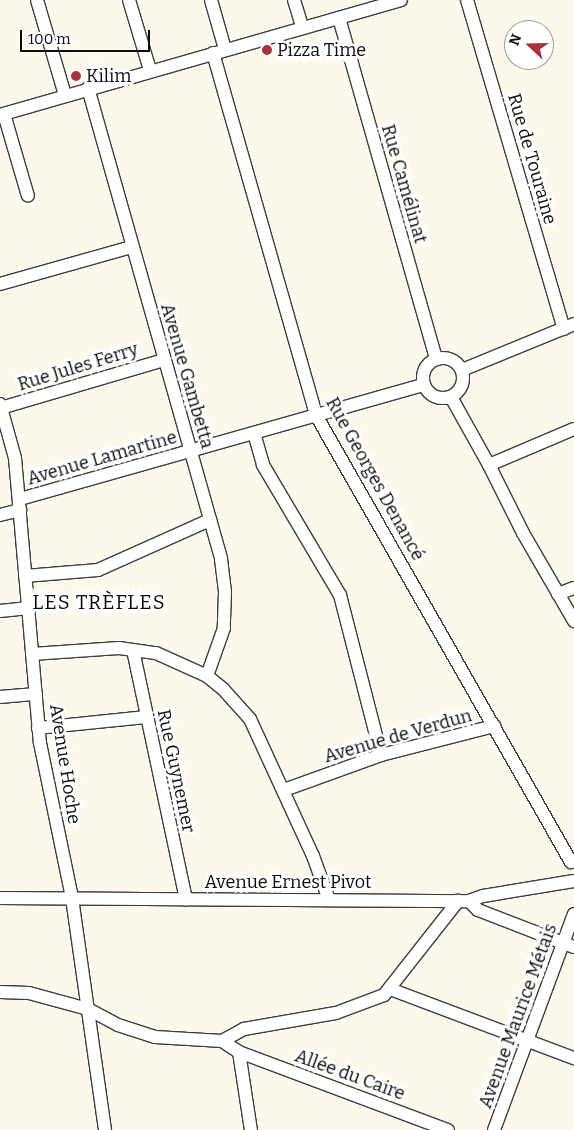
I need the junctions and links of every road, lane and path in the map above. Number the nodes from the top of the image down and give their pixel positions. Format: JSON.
{"nodes":[{"id":1,"x":37,"y":0,"type":"edge"},
{"id":2,"x":129,"y":0,"type":"edge"},
{"id":3,"x":211,"y":0,"type":"edge"},
{"id":4,"x":294,"y":0,"type":"edge"},
{"id":5,"x":401,"y":0,"type":"edge"},
{"id":6,"x":467,"y":0,"type":"edge"},
{"id":7,"x":339,"y":18,"type":"junction"},
{"id":8,"x":302,"y":27,"type":"junction"},
{"id":9,"x":219,"y":51,"type":"junction"},
{"id":10,"x":150,"y":70,"type":"junction"},
{"id":11,"x":88,"y":88,"type":"junction"},
{"id":12,"x":65,"y":95,"type":"junction"},
{"id":13,"x":2,"y":114,"type":"edge"},
{"id":14,"x":28,"y":196,"type":"dead end"},
{"id":15,"x":132,"y":247,"type":"junction"},
{"id":16,"x":0,"y":284,"type":"edge"},
{"id":17,"x":569,"y":326,"type":"edge"},
{"id":18,"x":436,"y":359,"type":"junction"},
{"id":19,"x":164,"y":360,"type":"junction"},
{"id":20,"x":462,"y":370,"type":"junction"},
{"id":21,"x":424,"y":385,"type":"junction"},
{"id":22,"x":451,"y":397,"type":"junction"},
{"id":23,"x":1,"y":406,"type":"edge"},
{"id":24,"x":316,"y":415,"type":"junction"},
{"id":25,"x":574,"y":429,"type":"edge"},
{"id":26,"x":254,"y":433,"type":"junction"},
{"id":27,"x":191,"y":451,"type":"junction"},
{"id":28,"x":489,"y":465,"type":"junction"},
{"id":29,"x":20,"y":504,"type":"junction"},
{"id":30,"x":0,"y":515,"type":"edge"},
{"id":31,"x":210,"y":520,"type":"junction"},
{"id":32,"x":26,"y":576,"type":"junction"},
{"id":33,"x":574,"y":588,"type":"edge"},
{"id":34,"x":558,"y":594,"type":"junction"},
{"id":35,"x":28,"y":608,"type":"junction"},
{"id":36,"x":0,"y":611,"type":"edge"},
{"id":37,"x":574,"y":621,"type":"edge"},
{"id":38,"x":133,"y":650,"type":"junction"},
{"id":39,"x":32,"y":654,"type":"junction"},
{"id":40,"x":207,"y":676,"type":"junction"},
{"id":41,"x":36,"y":694,"type":"junction"},
{"id":42,"x":0,"y":697,"type":"edge"},
{"id":43,"x":147,"y":717,"type":"junction"},
{"id":44,"x":494,"y":726,"type":"junction"},
{"id":45,"x":38,"y":728,"type":"junction"},
{"id":46,"x":381,"y":755,"type":"junction"},
{"id":47,"x":284,"y":790,"type":"junction"},
{"id":48,"x":572,"y":861,"type":"edge"},
{"id":49,"x":571,"y":881,"type":"edge"},
{"id":50,"x":0,"y":898,"type":"edge"},
{"id":51,"x":72,"y":898,"type":"junction"},
{"id":52,"x":186,"y":899,"type":"junction"},
{"id":53,"x":329,"y":900,"type":"junction"},
{"id":54,"x":464,"y":901,"type":"junction"},
{"id":55,"x":574,"y":914,"type":"edge"},
{"id":56,"x":569,"y":945,"type":"edge"},
{"id":57,"x":390,"y":989,"type":"junction"},
{"id":58,"x":0,"y":992,"type":"edge"},
{"id":59,"x":88,"y":1009,"type":"junction"},
{"id":60,"x":222,"y":1041,"type":"junction"},
{"id":61,"x":527,"y":1041,"type":"junction"},
{"id":62,"x":240,"y":1052,"type":"junction"},
{"id":63,"x":574,"y":1058,"type":"edge"},
{"id":64,"x":105,"y":1130,"type":"edge"},
{"id":65,"x":251,"y":1130,"type":"edge"},
{"id":66,"x":448,"y":1130,"type":"edge"},
{"id":67,"x":494,"y":1130,"type":"edge"}],
"edges":[{"from":1,"to":12,"type":"street"},
{"from":2,"to":10,"type":"street"},
{"from":3,"to":9,"type":"street","name":"Rue Georges Denancé"},
{"from":4,"to":8,"type":"street"},
{"from":5,"to":7,"type":"street"},
{"from":6,"to":17,"type":"street","name":"Rue de Touraine"},
{"from":7,"to":8,"type":"street"},
{"from":7,"to":18,"type":"street","name":"Rue Camélinat"},
{"from":8,"to":9,"type":"street"},
{"from":9,"to":10,"type":"street"},
{"from":9,"to":24,"type":"street","name":"Rue Georges Denancé"},
{"from":10,"to":11,"type":"street"},
{"from":11,"to":12,"type":"street"},
{"from":11,"to":15,"type":"street","name":"Avenue Gambetta"},
{"from":12,"to":13,"type":"street"},
{"from":13,"to":14,"type":"street"},
{"from":15,"to":16,"type":"street"},
{"from":15,"to":19,"type":"street","name":"Avenue Gambetta"},
{"from":17,"to":20,"type":"street"},
{"from":18,"to":20,"type":"street"},
{"from":18,"to":21,"type":"street"},
{"from":19,"to":23,"type":"street","name":"Rue Jules Ferry"},
{"from":19,"to":27,"type":"street","name":"Avenue Gambetta"},
{"from":20,"to":22,"type":"street"},
{"from":21,"to":22,"type":"street"},
{"from":21,"to":24,"type":"street","name":"Avenue Lamartine"},
{"from":22,"to":28,"type":"street"},
{"from":23,"to":29,"type":"street","name":"Avenue Hoche"},
{"from":24,"to":26,"type":"street","name":"Avenue Lamartine"},
{"from":24,"to":44,"type":"street","name":"Rue Georges Denancé"},
{"from":25,"to":28,"type":"street"},
{"from":26,"to":27,"type":"street","name":"Avenue Lamartine"},
{"from":26,"to":46,"type":"street"},
{"from":27,"to":29,"type":"street","name":"Avenue Lamartine"},
{"from":27,"to":31,"type":"street","name":"Avenue Gambetta"},
{"from":28,"to":34,"type":"street"},
{"from":29,"to":30,"type":"street","name":"Avenue Lamartine"},
{"from":29,"to":32,"type":"street","name":"Avenue Hoche"},
{"from":31,"to":32,"type":"street"},
{"from":31,"to":40,"type":"street","name":"Avenue Gambetta"},
{"from":32,"to":35,"type":"street","name":"Avenue Hoche"},
{"from":33,"to":34,"type":"street"},
{"from":34,"to":37,"type":"street"},
{"from":35,"to":36,"type":"street"},
{"from":35,"to":39,"type":"street","name":"Avenue Hoche"},
{"from":38,"to":39,"type":"street"},
{"from":38,"to":40,"type":"street"},
{"from":38,"to":43,"type":"street","name":"Rue Guynemer"},
{"from":39,"to":41,"type":"street","name":"Avenue Hoche"},
{"from":40,"to":47,"type":"street"},
{"from":41,"to":42,"type":"street"},
{"from":41,"to":45,"type":"street","name":"Avenue Hoche"},
{"from":43,"to":45,"type":"street"},
{"from":43,"to":52,"type":"street","name":"Rue Guynemer"},
{"from":44,"to":46,"type":"street","name":"Avenue de Verdun"},
{"from":44,"to":48,"type":"street","name":"Rue Georges Denancé"},
{"from":45,"to":51,"type":"street","name":"Avenue Hoche"},
{"from":46,"to":47,"type":"street","name":"Avenue de Verdun"},
{"from":47,"to":53,"type":"street"},
{"from":48,"to":49,"type":"street"},
{"from":49,"to":54,"type":"street","name":"Avenue Ernest Pivot"},
{"from":50,"to":51,"type":"street","name":"Avenue Ernest Pivot"},
{"from":51,"to":52,"type":"street","name":"Avenue Ernest Pivot"},
{"from":51,"to":59,"type":"street","name":"Avenue Hoche"},
{"from":52,"to":53,"type":"street","name":"Avenue Ernest Pivot"},
{"from":53,"to":54,"type":"street","name":"Avenue Ernest Pivot"},
{"from":54,"to":56,"type":"street"},
{"from":54,"to":57,"type":"street"},
{"from":55,"to":56,"type":"street","name":"Avenue Maurice Métais"},
{"from":56,"to":61,"type":"street","name":"Avenue Maurice Métais"},
{"from":57,"to":60,"type":"street"},
{"from":57,"to":61,"type":"street"},
{"from":58,"to":59,"type":"street"},
{"from":59,"to":60,"type":"street"},
{"from":59,"to":64,"type":"street","name":"Avenue Hoche"},
{"from":60,"to":62,"type":"street","name":"Allée du Caire"},
{"from":61,"to":63,"type":"street"},
{"from":61,"to":67,"type":"street","name":"Avenue Maurice Métais"},
{"from":62,"to":65,"type":"street"},
{"from":62,"to":66,"type":"street","name":"Allée du Caire"}]}
